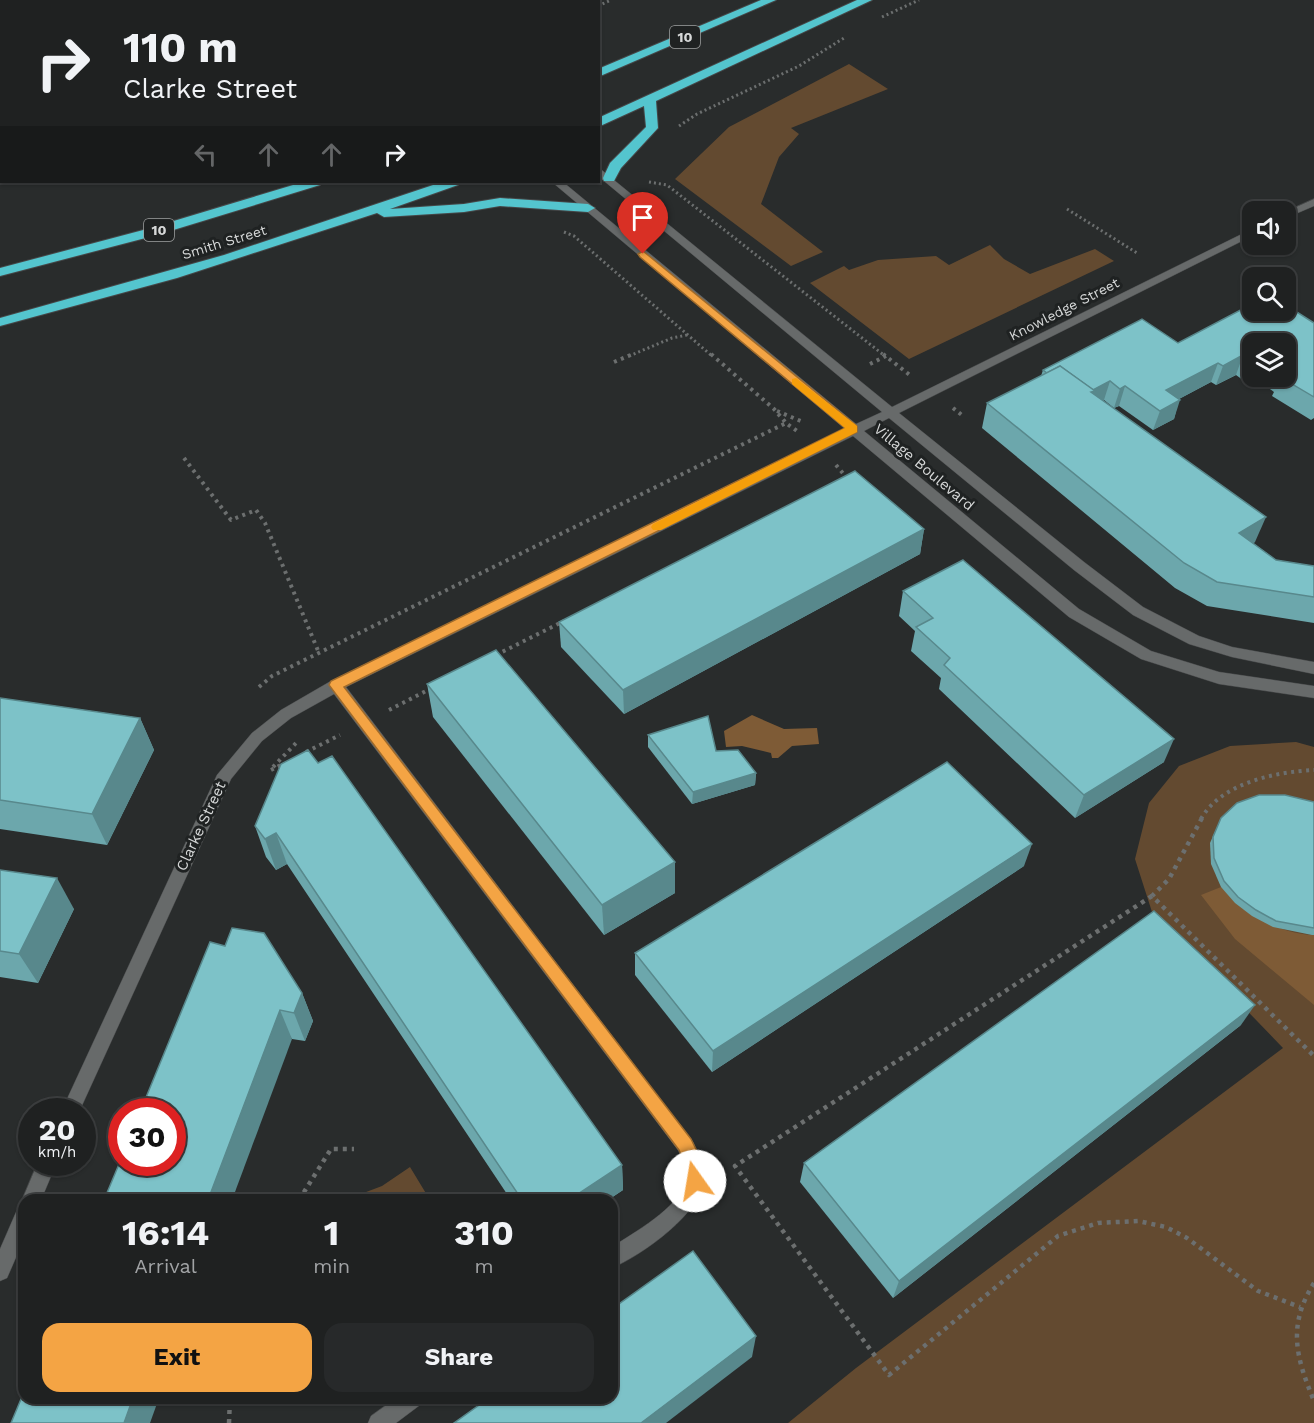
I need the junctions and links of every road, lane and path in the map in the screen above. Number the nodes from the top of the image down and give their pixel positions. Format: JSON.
{"nodes":[{"id":1,"x":771,"y":0,"type":"edge"},
{"id":2,"x":866,"y":0,"type":"edge"},
{"id":3,"x":919,"y":0,"type":"edge"},
{"id":4,"x":881,"y":18,"type":"dead end"},
{"id":5,"x":850,"y":34,"type":"dead end"},
{"id":6,"x":600,"y":73,"type":"edge"},
{"id":7,"x":650,"y":100,"type":"junction"},
{"id":8,"x":600,"y":122,"type":"edge"},
{"id":9,"x":676,"y":129,"type":"dead end"},
{"id":10,"x":604,"y":174,"type":"edge"},
{"id":11,"x":644,"y":180,"type":"dead end"},
{"id":12,"x":312,"y":183,"type":"edge"},
{"id":13,"x":450,"y":183,"type":"edge"},
{"id":14,"x":558,"y":183,"type":"edge"},
{"id":15,"x":1314,"y":202,"type":"edge"},
{"id":16,"x":588,"y":208,"type":"junction"},
{"id":17,"x":1067,"y":208,"type":"dead end"},
{"id":18,"x":1296,"y":210,"type":"edge"},
{"id":19,"x":364,"y":214,"type":"junction"},
{"id":20,"x":559,"y":230,"type":"dead end"},
{"id":21,"x":1242,"y":237,"type":"edge"},
{"id":22,"x":1137,"y":253,"type":"dead end"},
{"id":23,"x":0,"y":272,"type":"edge"},
{"id":24,"x":0,"y":322,"type":"edge"},
{"id":25,"x":688,"y":335,"type":"junction"},
{"id":26,"x":614,"y":362,"type":"dead end"},
{"id":27,"x":908,"y":374,"type":"dead end"},
{"id":28,"x":774,"y":409,"type":"junction"},
{"id":29,"x":890,"y":412,"type":"junction"},
{"id":30,"x":786,"y":423,"type":"junction"},
{"id":31,"x":812,"y":426,"type":"dead end"},
{"id":32,"x":853,"y":429,"type":"junction"},
{"id":33,"x":798,"y":432,"type":"dead end"},
{"id":34,"x":183,"y":458,"type":"dead end"},
{"id":35,"x":837,"y":466,"type":"dead end"},
{"id":36,"x":836,"y":481,"type":"edge"},
{"id":37,"x":570,"y":618,"type":"edge"},
{"id":38,"x":319,"y":653,"type":"junction"},
{"id":39,"x":495,"y":656,"type":"edge"},
{"id":40,"x":1314,"y":668,"type":"edge"},
{"id":41,"x":336,"y":685,"type":"junction"},
{"id":42,"x":259,"y":687,"type":"dead end"},
{"id":43,"x":431,"y":689,"type":"edge"},
{"id":44,"x":1314,"y":692,"type":"edge"},
{"id":45,"x":364,"y":722,"type":"junction"},
{"id":46,"x":306,"y":732,"type":"dead end"},
{"id":47,"x":298,"y":756,"type":"edge"},
{"id":48,"x":289,"y":761,"type":"edge"},
{"id":49,"x":1314,"y":770,"type":"edge"},
{"id":50,"x":1152,"y":896,"type":"junction"},
{"id":51,"x":1314,"y":1056,"type":"edge"},
{"id":52,"x":76,"y":1098,"type":"edge"},
{"id":53,"x":354,"y":1149,"type":"dead end"},
{"id":54,"x":42,"y":1176,"type":"edge"},
{"id":55,"x":34,"y":1194,"type":"edge"},
{"id":56,"x":303,"y":1194,"type":"edge"},
{"id":57,"x":18,"y":1230,"type":"edge"},
{"id":58,"x":618,"y":1254,"type":"edge"},
{"id":59,"x":0,"y":1271,"type":"edge"},
{"id":60,"x":1314,"y":1283,"type":"edge"},
{"id":61,"x":1300,"y":1307,"type":"junction"},
{"id":62,"x":1314,"y":1401,"type":"edge"},
{"id":63,"x":231,"y":1404,"type":"edge"},
{"id":64,"x":405,"y":1404,"type":"edge"},
{"id":65,"x":229,"y":1423,"type":"edge"},
{"id":66,"x":378,"y":1423,"type":"edge"}],
"edges":[{"from":1,"to":6,"type":"highway","number":"10"},
{"from":2,"to":7,"type":"highway"},
{"from":3,"to":4,"type":"path"},
{"from":5,"to":9,"type":"path"},
{"from":7,"to":8,"type":"highway"},
{"from":7,"to":10,"type":"highway"},
{"from":10,"to":29,"type":"street","name":"Village Boulevard"},
{"from":11,"to":27,"type":"path"},
{"from":12,"to":23,"type":"highway","name":"Smith Street","number":"10"},
{"from":13,"to":19,"type":"highway","name":"Smith Street"},
{"from":14,"to":16,"type":"street","name":"Village Boulevard"},
{"from":15,"to":18,"type":"street"},
{"from":16,"to":19,"type":"highway"},
{"from":16,"to":32,"type":"street","name":"Village Boulevard"},
{"from":17,"to":22,"type":"path"},
{"from":19,"to":24,"type":"highway","name":"Smith Street"},
{"from":20,"to":25,"type":"path"},
{"from":21,"to":29,"type":"street","name":"Knowledge Street"},
{"from":25,"to":26,"type":"path"},
{"from":25,"to":28,"type":"path"},
{"from":28,"to":30,"type":"path"},
{"from":28,"to":31,"type":"path"},
{"from":29,"to":32,"type":"street","name":"Clarke Street"},
{"from":29,"to":40,"type":"street","name":"Village Boulevard"},
{"from":30,"to":33,"type":"path"},
{"from":30,"to":38,"type":"path"},
{"from":32,"to":41,"type":"street","name":"Clarke Street"},
{"from":32,"to":44,"type":"street","name":"Village Boulevard"},
{"from":34,"to":38,"type":"path"},
{"from":35,"to":36,"type":"path"},
{"from":37,"to":39,"type":"path"},
{"from":38,"to":42,"type":"path"},
{"from":41,"to":45,"type":"street"},
{"from":41,"to":52,"type":"street","name":"Clarke Street"},
{"from":43,"to":45,"type":"path"},
{"from":45,"to":47,"type":"path"},
{"from":45,"to":58,"type":"street"},
{"from":46,"to":48,"type":"path"},
{"from":49,"to":50,"type":"path"},
{"from":50,"to":51,"type":"path"},
{"from":50,"to":61,"type":"path"},
{"from":53,"to":56,"type":"path"},
{"from":54,"to":55,"type":"street"},
{"from":57,"to":59,"type":"street"},
{"from":60,"to":61,"type":"path"},
{"from":61,"to":62,"type":"path"},
{"from":63,"to":65,"type":"path"},
{"from":64,"to":66,"type":"street"}]}
